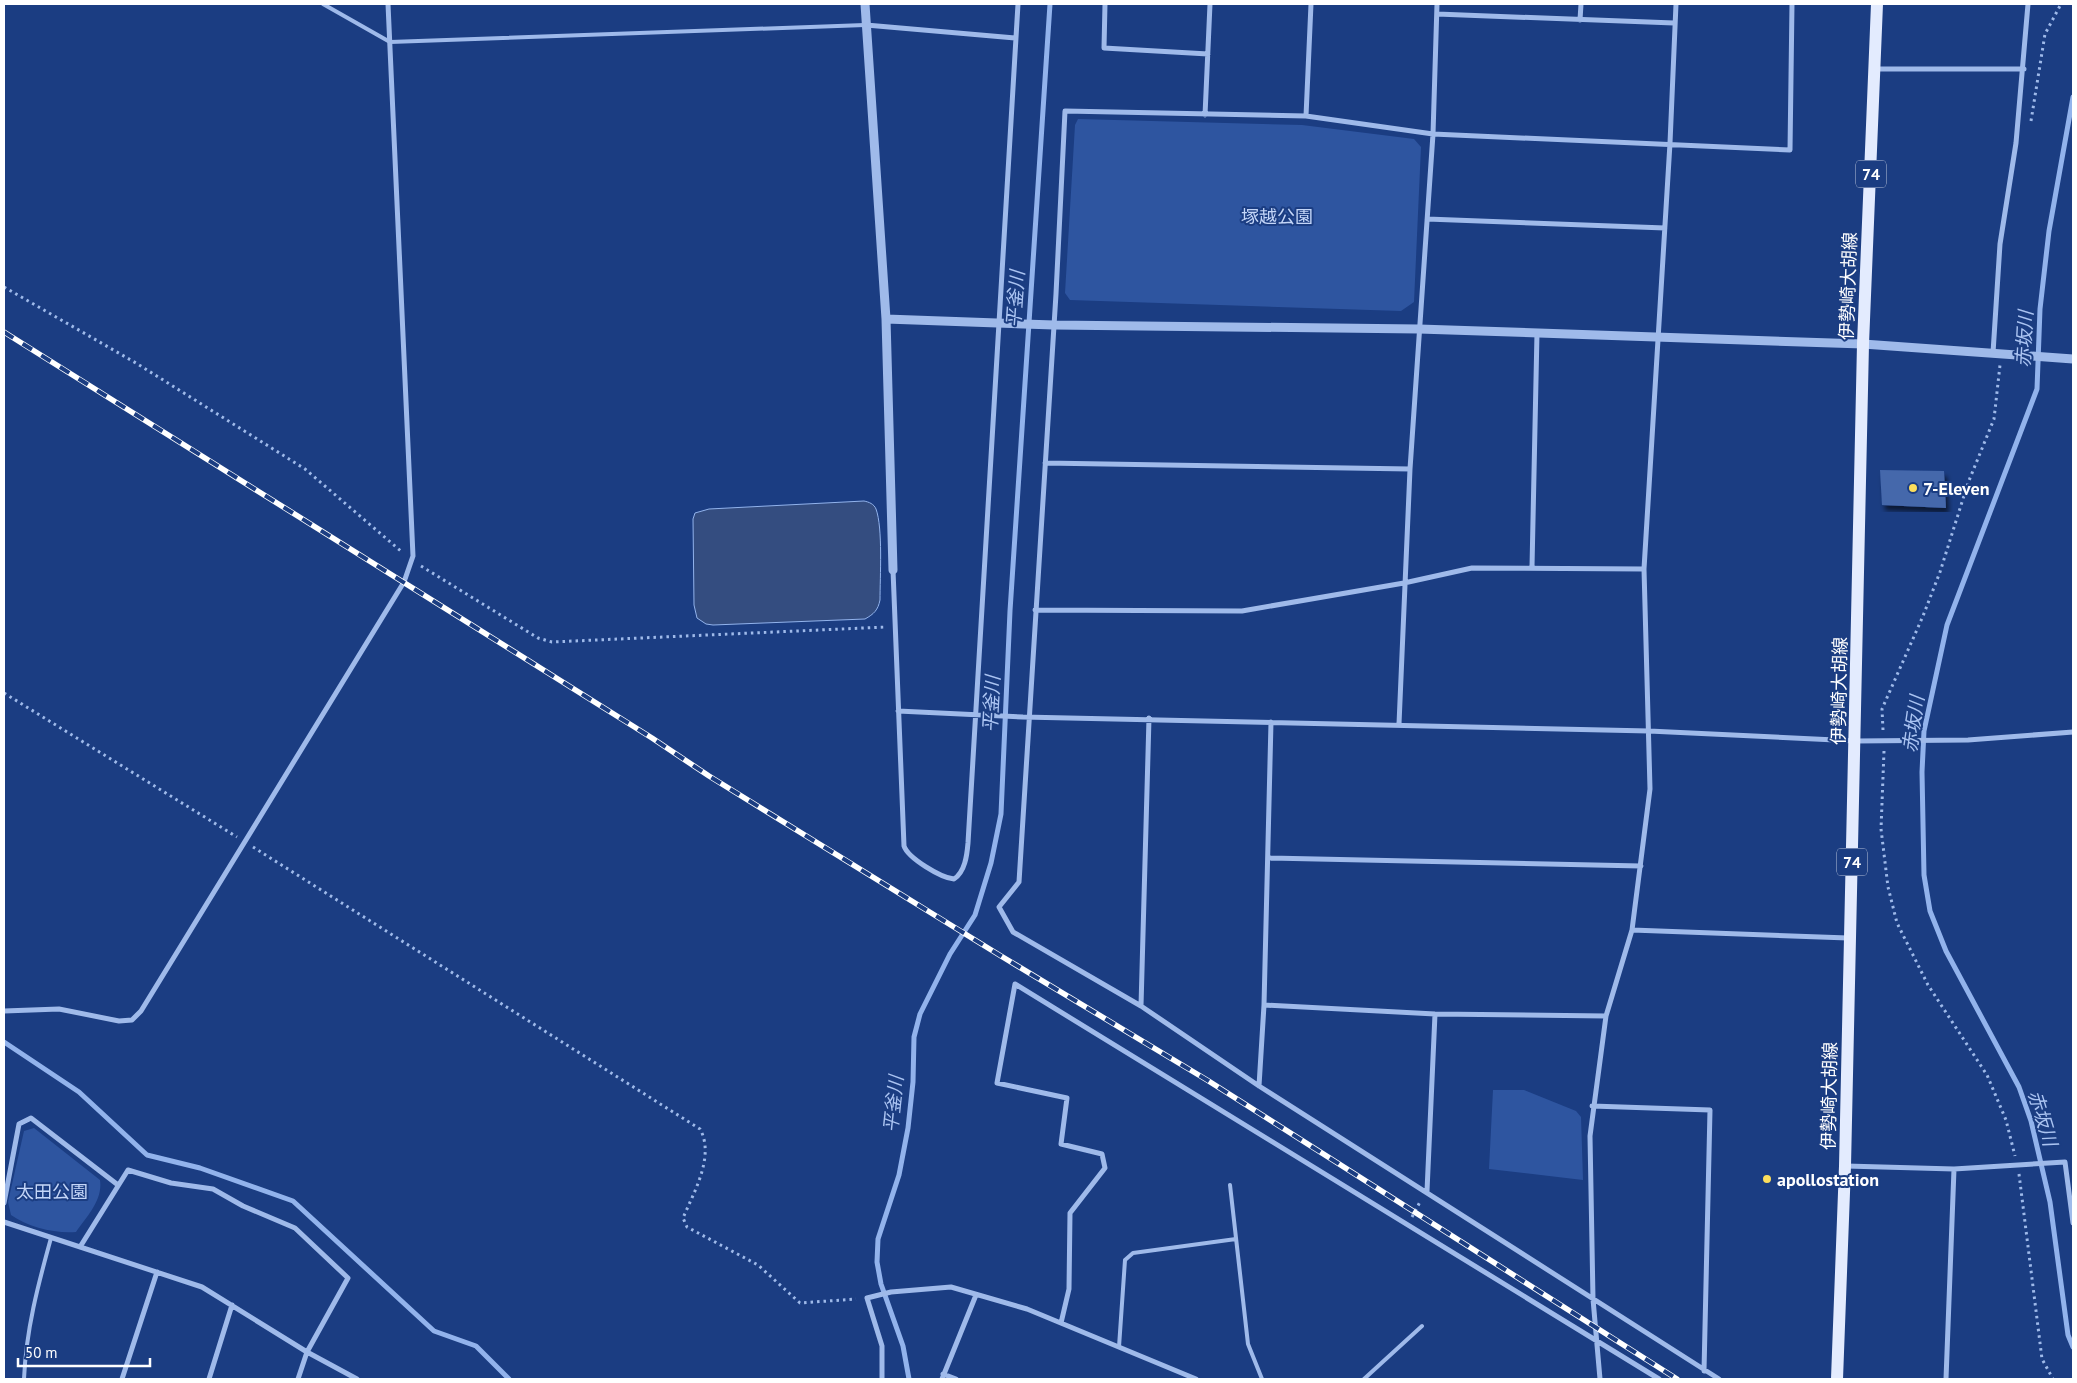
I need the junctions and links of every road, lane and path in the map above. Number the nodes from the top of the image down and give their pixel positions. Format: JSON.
{"nodes":[{"id":1,"x":323,"y":4,"type":"edge"},
{"id":2,"x":388,"y":4,"type":"edge"},
{"id":3,"x":865,"y":4,"type":"edge"},
{"id":4,"x":1018,"y":4,"type":"edge"},
{"id":5,"x":1106,"y":4,"type":"edge"},
{"id":6,"x":1210,"y":4,"type":"edge"},
{"id":7,"x":1311,"y":4,"type":"edge"},
{"id":8,"x":1437,"y":4,"type":"edge"},
{"id":9,"x":1581,"y":4,"type":"edge"},
{"id":10,"x":1676,"y":4,"type":"edge"},
{"id":11,"x":1792,"y":4,"type":"edge"},
{"id":12,"x":1877,"y":4,"type":"edge"},
{"id":13,"x":2028,"y":4,"type":"edge"},
{"id":14,"x":1436,"y":14,"type":"junction"},
{"id":15,"x":1580,"y":20,"type":"junction"},
{"id":16,"x":1674,"y":23,"type":"junction"},
{"id":17,"x":866,"y":25,"type":"junction"},
{"id":18,"x":1015,"y":38,"type":"junction"},
{"id":19,"x":390,"y":42,"type":"junction"},
{"id":20,"x":1208,"y":54,"type":"junction"},
{"id":21,"x":1875,"y":69,"type":"junction"},
{"id":22,"x":2024,"y":69,"type":"junction"},
{"id":23,"x":1205,"y":115,"type":"junction"},
{"id":24,"x":1306,"y":116,"type":"junction"},
{"id":25,"x":1433,"y":134,"type":"junction"},
{"id":26,"x":1670,"y":143,"type":"junction"},
{"id":27,"x":1426,"y":219,"type":"junction"},
{"id":28,"x":1665,"y":228,"type":"junction"},
{"id":29,"x":4,"y":287,"type":"edge"},
{"id":30,"x":886,"y":320,"type":"junction"},
{"id":31,"x":999,"y":323,"type":"junction"},
{"id":32,"x":1049,"y":325,"type":"junction"},
{"id":33,"x":1419,"y":329,"type":"junction"},
{"id":34,"x":1537,"y":333,"type":"junction"},
{"id":35,"x":1658,"y":338,"type":"junction"},
{"id":36,"x":1863,"y":344,"type":"junction"},
{"id":37,"x":1997,"y":354,"type":"junction"},
{"id":38,"x":2073,"y":359,"type":"edge"},
{"id":39,"x":1045,"y":463,"type":"junction"},
{"id":40,"x":1410,"y":469,"type":"junction"},
{"id":41,"x":412,"y":561,"type":"junction"},
{"id":42,"x":1532,"y":567,"type":"junction"},
{"id":43,"x":1644,"y":569,"type":"junction"},
{"id":44,"x":893,"y":570,"type":"joint"},
{"id":45,"x":1404,"y":583,"type":"junction"},
{"id":46,"x":1035,"y":610,"type":"junction"},
{"id":47,"x":894,"y":626,"type":"junction"},
{"id":48,"x":4,"y":693,"type":"edge"},
{"id":49,"x":898,"y":711,"type":"junction"},
{"id":50,"x":974,"y":715,"type":"junction"},
{"id":51,"x":1026,"y":717,"type":"junction"},
{"id":52,"x":1149,"y":718,"type":"junction"},
{"id":53,"x":1271,"y":722,"type":"junction"},
{"id":54,"x":1399,"y":724,"type":"junction"},
{"id":55,"x":1649,"y":731,"type":"junction"},
{"id":56,"x":2073,"y":732,"type":"edge"},
{"id":57,"x":1887,"y":740,"type":"junction"},
{"id":58,"x":1856,"y":741,"type":"junction"},
{"id":59,"x":245,"y":842,"type":"junction"},
{"id":60,"x":1268,"y":858,"type":"junction"},
{"id":61,"x":1641,"y":866,"type":"junction"},
{"id":62,"x":1632,"y":930,"type":"junction"},
{"id":63,"x":1849,"y":938,"type":"junction"},
{"id":64,"x":1264,"y":1005,"type":"junction"},
{"id":65,"x":1141,"y":1006,"type":"junction"},
{"id":66,"x":4,"y":1011,"type":"edge"},
{"id":67,"x":1435,"y":1014,"type":"junction"},
{"id":68,"x":1606,"y":1016,"type":"junction"},
{"id":69,"x":1258,"y":1086,"type":"junction"},
{"id":70,"x":1592,"y":1106,"type":"junction"},
{"id":71,"x":2021,"y":1165,"type":"junction"},
{"id":72,"x":1845,"y":1166,"type":"junction"},
{"id":73,"x":1954,"y":1169,"type":"junction"},
{"id":74,"x":118,"y":1185,"type":"junction"},
{"id":75,"x":1230,"y":1185,"type":"dead end"},
{"id":76,"x":1426,"y":1191,"type":"junction"},
{"id":77,"x":4,"y":1203,"type":"edge"},
{"id":78,"x":4,"y":1222,"type":"edge"},
{"id":79,"x":2073,"y":1223,"type":"edge"},
{"id":80,"x":1408,"y":1224,"type":"junction"},
{"id":81,"x":52,"y":1238,"type":"junction"},
{"id":82,"x":1236,"y":1239,"type":"junction"},
{"id":83,"x":80,"y":1246,"type":"junction"},
{"id":84,"x":157,"y":1272,"type":"junction"},
{"id":85,"x":976,"y":1295,"type":"junction"},
{"id":86,"x":870,"y":1298,"type":"junction"},
{"id":87,"x":1593,"y":1300,"type":"junction"},
{"id":88,"x":232,"y":1305,"type":"junction"},
{"id":89,"x":1061,"y":1323,"type":"junction"},
{"id":90,"x":1422,"y":1326,"type":"dead end"},
{"id":91,"x":1597,"y":1340,"type":"junction"},
{"id":92,"x":1118,"y":1347,"type":"junction"},
{"id":93,"x":307,"y":1352,"type":"junction"},
{"id":94,"x":1704,"y":1371,"type":"junction"},
{"id":95,"x":1181,"y":1376,"type":"edge"},
{"id":96,"x":942,"y":1377,"type":"edge"},
{"id":97,"x":24,"y":1379,"type":"edge"},
{"id":98,"x":122,"y":1379,"type":"edge"},
{"id":99,"x":209,"y":1379,"type":"edge"},
{"id":100,"x":298,"y":1379,"type":"edge"},
{"id":101,"x":357,"y":1379,"type":"edge"},
{"id":102,"x":882,"y":1379,"type":"edge"},
{"id":103,"x":956,"y":1379,"type":"edge"},
{"id":104,"x":1196,"y":1379,"type":"edge"},
{"id":105,"x":1262,"y":1379,"type":"edge"},
{"id":106,"x":1364,"y":1379,"type":"edge"},
{"id":107,"x":1600,"y":1379,"type":"edge"},
{"id":108,"x":1659,"y":1379,"type":"edge"},
{"id":109,"x":1719,"y":1379,"type":"edge"},
{"id":110,"x":1836,"y":1379,"type":"edge"},
{"id":111,"x":1946,"y":1379,"type":"edge"},
{"id":112,"x":2053,"y":1379,"type":"edge"}],
"edges":[{"from":1,"to":19,"type":"lane"},
{"from":2,"to":19,"type":"street"},
{"from":3,"to":17,"type":"street"},
{"from":4,"to":18,"type":"street"},
{"from":5,"to":20,"type":"street"},
{"from":6,"to":20,"type":"street"},
{"from":7,"to":24,"type":"street"},
{"from":8,"to":14,"type":"street"},
{"from":9,"to":15,"type":"street"},
{"from":10,"to":16,"type":"street"},
{"from":11,"to":26,"type":"street"},
{"from":12,"to":21,"type":"main road","name":"伊勢崎大胡線","number":"74"},
{"from":13,"to":22,"type":"street"},
{"from":14,"to":15,"type":"street"},
{"from":14,"to":25,"type":"street"},
{"from":15,"to":16,"type":"street"},
{"from":16,"to":26,"type":"street"},
{"from":17,"to":18,"type":"street"},
{"from":17,"to":19,"type":"lane"},
{"from":17,"to":30,"type":"street"},
{"from":18,"to":31,"type":"street"},
{"from":19,"to":41,"type":"street"},
{"from":20,"to":23,"type":"street"},
{"from":21,"to":22,"type":"street"},
{"from":21,"to":36,"type":"main road","name":"伊勢崎大胡線","number":"74"},
{"from":22,"to":37,"type":"street"},
{"from":23,"to":24,"type":"street"},
{"from":23,"to":32,"type":"street"},
{"from":24,"to":25,"type":"street"},
{"from":25,"to":26,"type":"street"},
{"from":25,"to":27,"type":"street"},
{"from":26,"to":28,"type":"street"},
{"from":27,"to":28,"type":"street"},
{"from":27,"to":33,"type":"street"},
{"from":28,"to":35,"type":"street"},
{"from":29,"to":41,"type":"path"},
{"from":30,"to":31,"type":"street"},
{"from":30,"to":44,"type":"street"},
{"from":31,"to":32,"type":"street"},
{"from":31,"to":50,"type":"street"},
{"from":32,"to":33,"type":"street"},
{"from":32,"to":39,"type":"street"},
{"from":33,"to":34,"type":"street"},
{"from":33,"to":40,"type":"street"},
{"from":34,"to":35,"type":"street"},
{"from":34,"to":42,"type":"street"},
{"from":35,"to":36,"type":"street"},
{"from":35,"to":43,"type":"street"},
{"from":36,"to":37,"type":"street"},
{"from":36,"to":58,"type":"main road","name":"伊勢崎大胡線","number":"74"},
{"from":37,"to":38,"type":"street"},
{"from":37,"to":57,"type":"path"},
{"from":39,"to":40,"type":"street"},
{"from":39,"to":46,"type":"street"},
{"from":40,"to":45,"type":"street"},
{"from":41,"to":47,"type":"path"},
{"from":41,"to":59,"type":"street"},
{"from":42,"to":43,"type":"street"},
{"from":42,"to":45,"type":"street"},
{"from":43,"to":55,"type":"street"},
{"from":44,"to":47,"type":"street"},
{"from":45,"to":46,"type":"street"},
{"from":45,"to":54,"type":"street"},
{"from":46,"to":51,"type":"street"},
{"from":47,"to":49,"type":"street"},
{"from":48,"to":59,"type":"path"},
{"from":49,"to":50,"type":"street"},
{"from":49,"to":50,"type":"street"},
{"from":50,"to":51,"type":"street"},
{"from":51,"to":52,"type":"street"},
{"from":51,"to":65,"type":"street"},
{"from":52,"to":53,"type":"street"},
{"from":52,"to":65,"type":"street"},
{"from":53,"to":54,"type":"street"},
{"from":53,"to":60,"type":"street"},
{"from":54,"to":55,"type":"street"},
{"from":55,"to":58,"type":"street"},
{"from":55,"to":61,"type":"street"},
{"from":56,"to":57,"type":"street"},
{"from":57,"to":58,"type":"street"},
{"from":57,"to":71,"type":"path"},
{"from":58,"to":63,"type":"main road","name":"伊勢崎大胡線","number":"74"},
{"from":59,"to":66,"type":"street"},
{"from":59,"to":86,"type":"path"},
{"from":60,"to":61,"type":"street"},
{"from":60,"to":64,"type":"street"},
{"from":61,"to":62,"type":"street"},
{"from":62,"to":63,"type":"street"},
{"from":62,"to":68,"type":"street"},
{"from":63,"to":72,"type":"main road","name":"伊勢崎大胡線","number":"74"},
{"from":64,"to":67,"type":"street"},
{"from":64,"to":69,"type":"street"},
{"from":65,"to":69,"type":"street"},
{"from":67,"to":68,"type":"street"},
{"from":67,"to":76,"type":"street"},
{"from":68,"to":70,"type":"street"},
{"from":69,"to":76,"type":"street"},
{"from":70,"to":87,"type":"street"},
{"from":70,"to":94,"type":"street"},
{"from":71,"to":73,"type":"street"},
{"from":71,"to":79,"type":"street"},
{"from":71,"to":112,"type":"path"},
{"from":72,"to":73,"type":"street"},
{"from":72,"to":110,"type":"main road","name":"伊勢崎大胡線","number":"74"},
{"from":73,"to":111,"type":"street"},
{"from":74,"to":77,"type":"street"},
{"from":74,"to":83,"type":"street"},
{"from":74,"to":93,"type":"street"},
{"from":75,"to":82,"type":"lane"},
{"from":76,"to":80,"type":"path"},
{"from":76,"to":87,"type":"street"},
{"from":78,"to":81,"type":"street"},
{"from":80,"to":89,"type":"street"},
{"from":80,"to":91,"type":"street"},
{"from":81,"to":83,"type":"street"},
{"from":81,"to":97,"type":"lane"},
{"from":82,"to":92,"type":"lane"},
{"from":82,"to":105,"type":"lane"},
{"from":83,"to":84,"type":"street"},
{"from":84,"to":88,"type":"street"},
{"from":84,"to":98,"type":"street"},
{"from":85,"to":86,"type":"street"},
{"from":85,"to":89,"type":"street"},
{"from":85,"to":96,"type":"street"},
{"from":86,"to":102,"type":"street"},
{"from":87,"to":91,"type":"street"},
{"from":87,"to":94,"type":"street"},
{"from":88,"to":93,"type":"street"},
{"from":88,"to":99,"type":"street"},
{"from":89,"to":92,"type":"street"},
{"from":90,"to":106,"type":"lane"},
{"from":91,"to":107,"type":"street"},
{"from":91,"to":108,"type":"street"},
{"from":92,"to":95,"type":"street"},
{"from":93,"to":100,"type":"street"},
{"from":93,"to":101,"type":"street"},
{"from":94,"to":109,"type":"street"},
{"from":95,"to":104,"type":"street"},
{"from":96,"to":103,"type":"street"}]}
